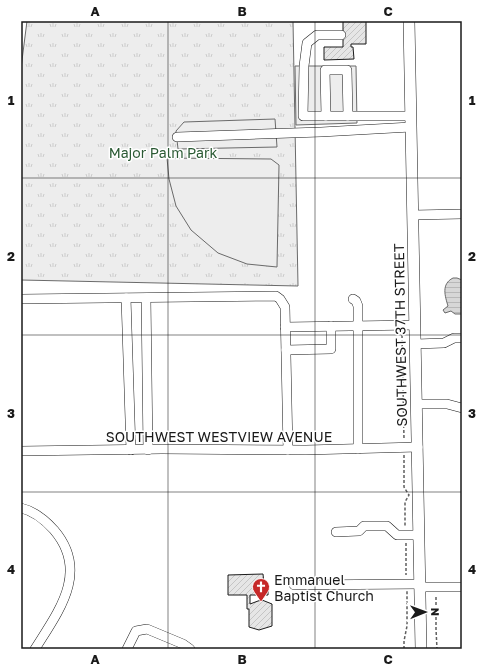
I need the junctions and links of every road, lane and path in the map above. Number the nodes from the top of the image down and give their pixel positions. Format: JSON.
{"nodes":[{"id":1,"x":409,"y":21,"type":"edge"},
{"id":2,"x":342,"y":35,"type":"dead end"},
{"id":3,"x":326,"y":116,"type":"junction"},
{"id":4,"x":348,"y":116,"type":"junction"},
{"id":5,"x":411,"y":122,"type":"junction"},
{"id":6,"x":177,"y":137,"type":"dead end"},
{"id":7,"x":462,"y":214,"type":"edge"},
{"id":8,"x":413,"y":215,"type":"junction"},
{"id":9,"x":126,"y":298,"type":"junction"},
{"id":10,"x":146,"y":298,"type":"junction"},
{"id":11,"x":21,"y":299,"type":"edge"},
{"id":12,"x":353,"y":299,"type":"dead end"},
{"id":13,"x":415,"y":325,"type":"junction"},
{"id":14,"x":331,"y":326,"type":"junction"},
{"id":15,"x":358,"y":326,"type":"junction"},
{"id":16,"x":285,"y":327,"type":"junction"},
{"id":17,"x":402,"y":335,"type":"dead end"},
{"id":18,"x":462,"y":338,"type":"edge"},
{"id":19,"x":416,"y":344,"type":"junction"},
{"id":20,"x":286,"y":350,"type":"junction"},
{"id":21,"x":417,"y":404,"type":"junction"},
{"id":22,"x":462,"y":408,"type":"edge"},
{"id":23,"x":404,"y":448,"type":"junction"},
{"id":24,"x":418,"y":448,"type":"junction"},
{"id":25,"x":358,"y":449,"type":"junction"},
{"id":26,"x":131,"y":450,"type":"junction"},
{"id":27,"x":148,"y":450,"type":"junction"},
{"id":28,"x":288,"y":450,"type":"junction"},
{"id":29,"x":21,"y":451,"type":"edge"},
{"id":30,"x":21,"y":508,"type":"edge"},
{"id":31,"x":336,"y":532,"type":"dead end"},
{"id":32,"x":406,"y":535,"type":"junction"},
{"id":33,"x":419,"y":535,"type":"junction"},
{"id":34,"x":407,"y":584,"type":"junction"},
{"id":35,"x":294,"y":586,"type":"dead end"},
{"id":36,"x":420,"y":586,"type":"junction"},
{"id":37,"x":462,"y":588,"type":"edge"},
{"id":38,"x":436,"y":598,"type":"dead end"},
{"id":39,"x":35,"y":649,"type":"edge"},
{"id":40,"x":127,"y":649,"type":"edge"},
{"id":41,"x":190,"y":649,"type":"edge"},
{"id":42,"x":404,"y":649,"type":"edge"},
{"id":43,"x":421,"y":649,"type":"edge"},
{"id":44,"x":437,"y":649,"type":"edge"}],
"edges":[{"from":1,"to":5,"type":"main road","name":"SOUTHWEST 37TH STREET"},
{"from":2,"to":3,"type":"street"},
{"from":3,"to":4,"type":"street"},
{"from":3,"to":4,"type":"street"},
{"from":4,"to":5,"type":"street"},
{"from":5,"to":6,"type":"street"},
{"from":5,"to":8,"type":"main road","name":"SOUTHWEST 37TH STREET"},
{"from":7,"to":8,"type":"street"},
{"from":8,"to":13,"type":"main road","name":"SOUTHWEST 37TH STREET"},
{"from":9,"to":10,"type":"street"},
{"from":9,"to":11,"type":"street"},
{"from":9,"to":26,"type":"street"},
{"from":10,"to":16,"type":"street"},
{"from":10,"to":27,"type":"street"},
{"from":12,"to":15,"type":"street"},
{"from":13,"to":15,"type":"street"},
{"from":13,"to":19,"type":"main road","name":"SOUTHWEST 37TH STREET"},
{"from":14,"to":15,"type":"street"},
{"from":14,"to":16,"type":"street"},
{"from":14,"to":20,"type":"street"},
{"from":15,"to":25,"type":"street"},
{"from":16,"to":20,"type":"street"},
{"from":17,"to":23,"type":"path"},
{"from":18,"to":19,"type":"street"},
{"from":19,"to":21,"type":"main road","name":"SOUTHWEST 37TH STREET"},
{"from":20,"to":28,"type":"street"},
{"from":21,"to":22,"type":"street"},
{"from":21,"to":24,"type":"main road","name":"SOUTHWEST 37TH STREET"},
{"from":23,"to":24,"type":"street","name":"SOUTHWEST WESTVIEW AVENUE"},
{"from":23,"to":25,"type":"street","name":"SOUTHWEST WESTVIEW AVENUE"},
{"from":23,"to":32,"type":"path"},
{"from":24,"to":33,"type":"main road","name":"SOUTHWEST 37TH STREET"},
{"from":25,"to":28,"type":"street","name":"SOUTHWEST WESTVIEW AVENUE"},
{"from":26,"to":27,"type":"street","name":"SOUTHWEST WESTVIEW AVENUE"},
{"from":26,"to":29,"type":"street","name":"SOUTHWEST WESTVIEW AVENUE"},
{"from":27,"to":28,"type":"street","name":"SOUTHWEST WESTVIEW AVENUE"},
{"from":30,"to":39,"type":"street"},
{"from":31,"to":32,"type":"street"},
{"from":32,"to":33,"type":"street"},
{"from":32,"to":34,"type":"path"},
{"from":33,"to":36,"type":"main road","name":"SOUTHWEST 37TH STREET"},
{"from":34,"to":35,"type":"street"},
{"from":34,"to":36,"type":"street"},
{"from":34,"to":42,"type":"path"},
{"from":36,"to":37,"type":"street"},
{"from":36,"to":43,"type":"main road","name":"SOUTHWEST 37TH STREET"},
{"from":38,"to":44,"type":"path"},
{"from":40,"to":41,"type":"street"}]}
